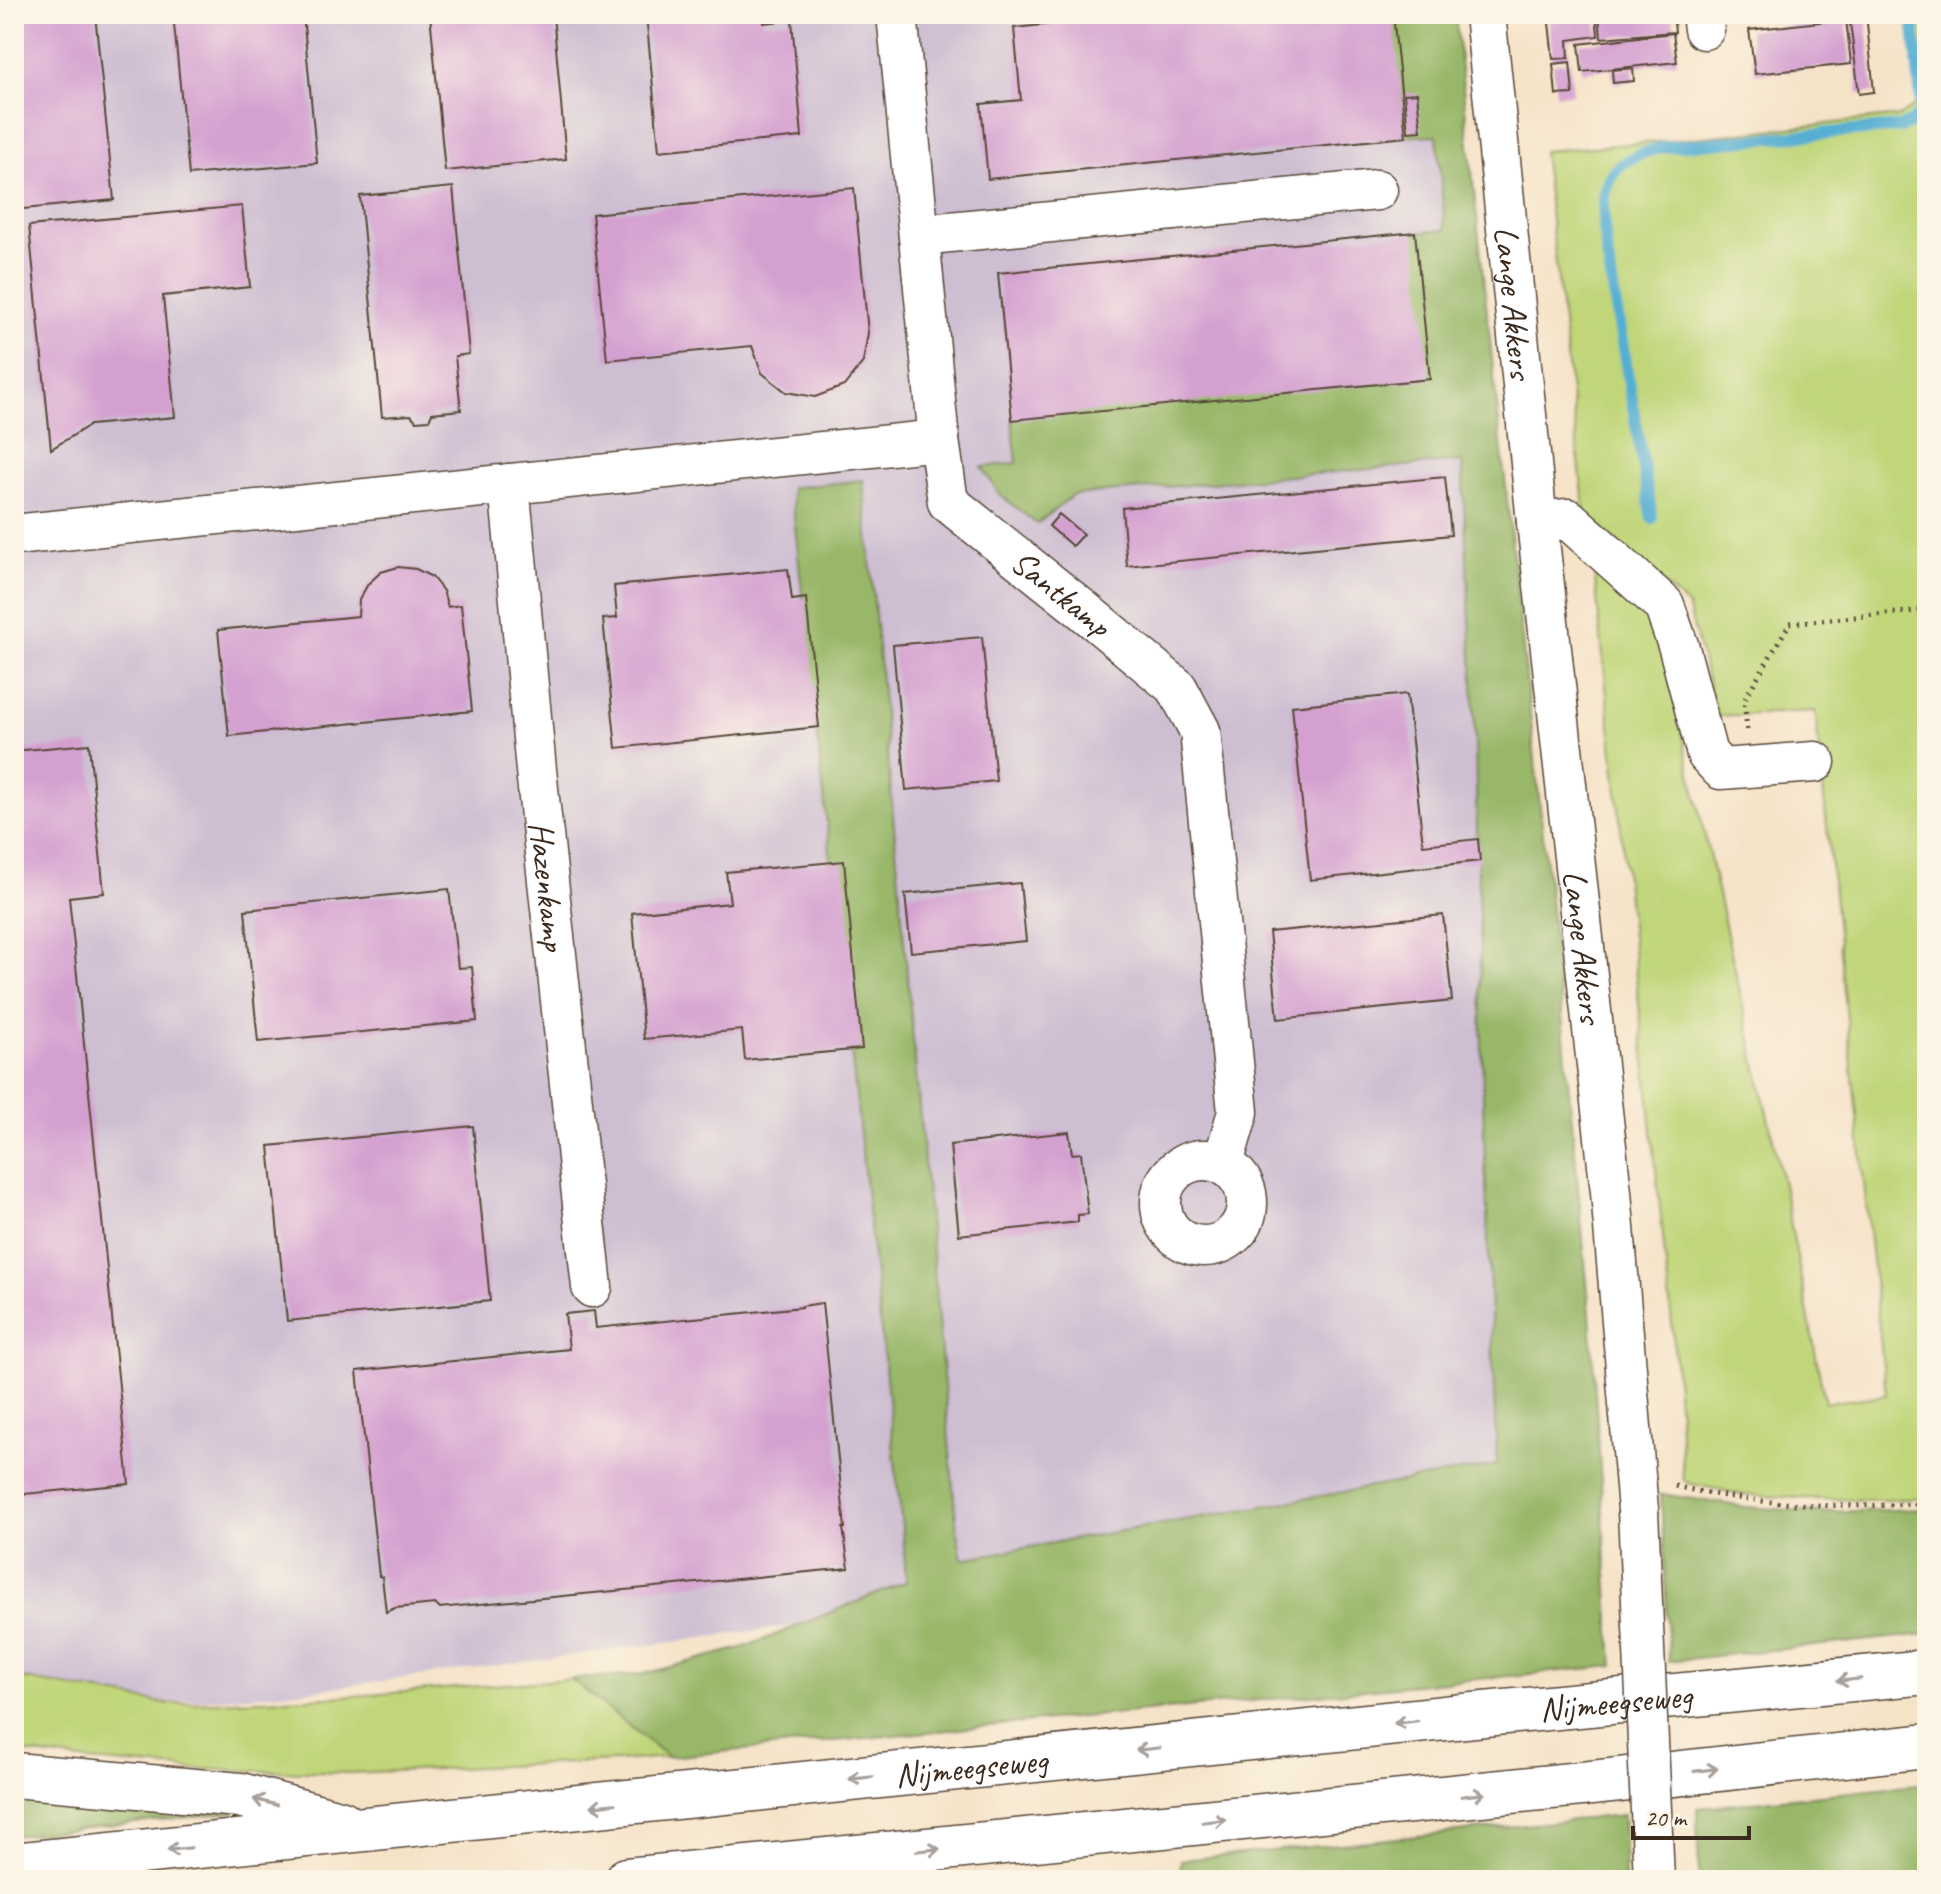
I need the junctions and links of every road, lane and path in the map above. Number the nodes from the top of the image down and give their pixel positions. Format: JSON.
{"nodes":[{"id":1,"x":897,"y":14,"type":"edge"},
{"id":2,"x":1485,"y":14,"type":"edge"},
{"id":3,"x":1377,"y":190,"type":"dead end"},
{"id":4,"x":919,"y":235,"type":"junction"},
{"id":5,"x":939,"y":440,"type":"junction"},
{"id":6,"x":509,"y":484,"type":"junction"},
{"id":7,"x":1538,"y":530,"type":"junction"},
{"id":8,"x":14,"y":535,"type":"edge"},
{"id":9,"x":1927,"y":610,"type":"edge"},
{"id":10,"x":1815,"y":762,"type":"dead end"},
{"id":11,"x":1750,"y":767,"type":"junction"},
{"id":12,"x":1223,"y":1163,"type":"dead end"},
{"id":13,"x":592,"y":1287,"type":"dead end"},
{"id":14,"x":1650,"y":1496,"type":"junction"},
{"id":15,"x":1927,"y":1503,"type":"edge"},
{"id":16,"x":1927,"y":1672,"type":"edge"},
{"id":17,"x":1927,"y":1746,"type":"edge"},
{"id":18,"x":14,"y":1775,"type":"edge"},
{"id":19,"x":368,"y":1830,"type":"junction"},
{"id":20,"x":14,"y":1865,"type":"edge"},
{"id":21,"x":627,"y":1880,"type":"edge"},
{"id":22,"x":1654,"y":1880,"type":"edge"}],
"edges":[{"from":1,"to":4,"type":"street","name":"Santkamp"},
{"from":2,"to":7,"type":"street","name":"Lange Akkers"},
{"from":3,"to":4,"type":"street"},
{"from":4,"to":5,"type":"street","name":"Santkamp"},
{"from":5,"to":6,"type":"street"},
{"from":5,"to":12,"type":"street","name":"Santkamp"},
{"from":6,"to":8,"type":"street"},
{"from":6,"to":13,"type":"street","name":"Hazenkamp"},
{"from":7,"to":11,"type":"street"},
{"from":7,"to":14,"type":"street","name":"Lange Akkers"},
{"from":9,"to":11,"type":"path"},
{"from":10,"to":11,"type":"street"},
{"from":14,"to":15,"type":"path"},
{"from":14,"to":22,"type":"street","name":"Lange Akkers","bridge":true},
{"from":16,"to":19,"type":"highway","name":"Nijmeegseweg","one_way":true},
{"from":21,"to":17,"type":"highway","one_way":true},
{"from":19,"to":18,"type":"highway","one_way":true},
{"from":19,"to":20,"type":"highway","name":"Nijmeegseweg","one_way":true}]}
